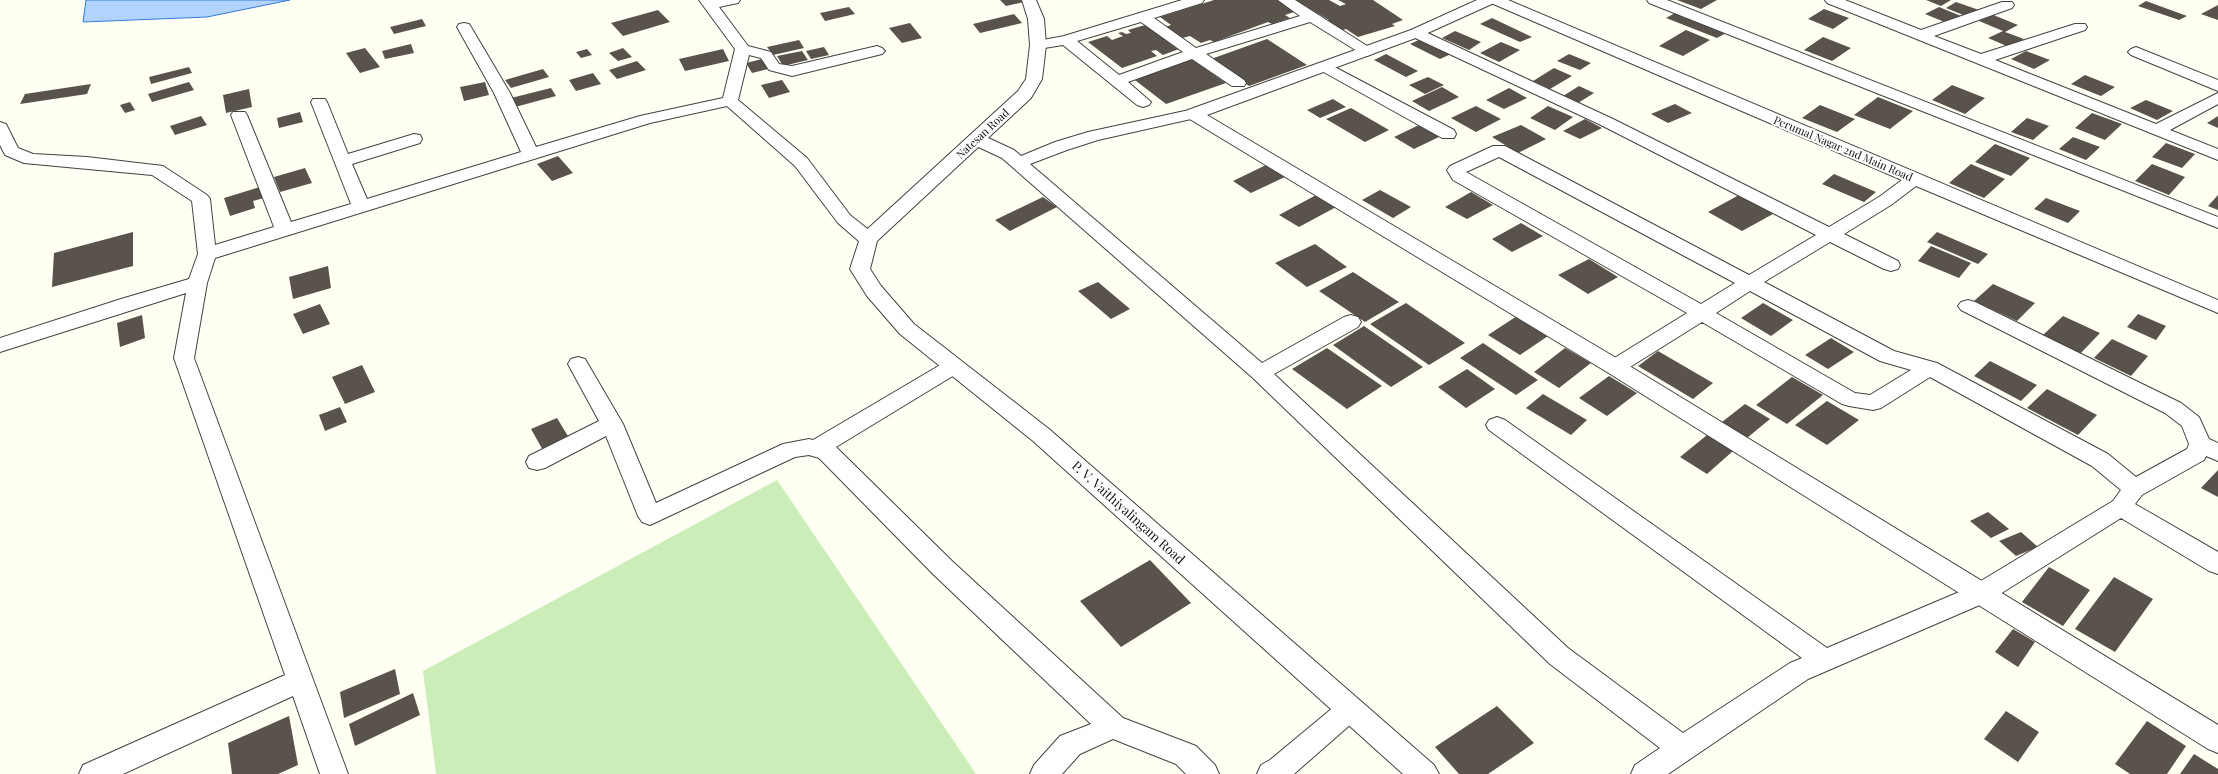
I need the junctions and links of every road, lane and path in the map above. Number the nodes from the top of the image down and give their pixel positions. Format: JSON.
{"nodes":[{"id":1,"x":733,"y":0,"type":"edge"},
{"id":2,"x":1029,"y":0,"type":"edge"},
{"id":3,"x":1196,"y":0,"type":"edge"},
{"id":4,"x":1285,"y":0,"type":"edge"},
{"id":5,"x":1490,"y":0,"type":"edge"},
{"id":6,"x":1496,"y":0,"type":"edge"},
{"id":7,"x":1654,"y":0,"type":"edge"},
{"id":8,"x":1832,"y":0,"type":"edge"},
{"id":9,"x":708,"y":3,"type":"edge"},
{"id":10,"x":2007,"y":5,"type":"dead end"},
{"id":11,"x":1144,"y":17,"type":"junction"},
{"id":12,"x":1310,"y":17,"type":"junction"},
{"id":13,"x":464,"y":27,"type":"dead end"},
{"id":14,"x":2080,"y":27,"type":"dead end"},
{"id":15,"x":1416,"y":33,"type":"junction"},
{"id":16,"x":1922,"y":35,"type":"junction"},
{"id":17,"x":1066,"y":40,"type":"junction"},
{"id":18,"x":1038,"y":45,"type":"junction"},
{"id":19,"x":743,"y":49,"type":"junction"},
{"id":20,"x":877,"y":51,"type":"dead end"},
{"id":21,"x":1367,"y":51,"type":"junction"},
{"id":22,"x":2136,"y":52,"type":"dead end"},
{"id":23,"x":1194,"y":53,"type":"junction"},
{"id":24,"x":1982,"y":59,"type":"junction"},
{"id":25,"x":1325,"y":66,"type":"junction"},
{"id":26,"x":1117,"y":81,"type":"junction"},
{"id":27,"x":1238,"y":83,"type":"dead end"},
{"id":28,"x":2218,"y":86,"type":"edge"},
{"id":29,"x":2218,"y":98,"type":"edge"},
{"id":30,"x":730,"y":101,"type":"junction"},
{"id":31,"x":320,"y":102,"type":"dead end"},
{"id":32,"x":1143,"y":102,"type":"dead end"},
{"id":33,"x":1194,"y":114,"type":"junction"},
{"id":34,"x":239,"y":115,"type":"dead end"},
{"id":35,"x":0,"y":127,"type":"edge"},
{"id":36,"x":2157,"y":130,"type":"junction"},
{"id":37,"x":1448,"y":134,"type":"dead end"},
{"id":38,"x":414,"y":139,"type":"dead end"},
{"id":39,"x":978,"y":140,"type":"junction"},
{"id":40,"x":531,"y":155,"type":"junction"},
{"id":41,"x":2218,"y":155,"type":"edge"},
{"id":42,"x":24,"y":156,"type":"junction"},
{"id":43,"x":343,"y":161,"type":"junction"},
{"id":44,"x":0,"y":163,"type":"edge"},
{"id":45,"x":1019,"y":163,"type":"junction"},
{"id":46,"x":1914,"y":179,"type":"junction"},
{"id":47,"x":361,"y":206,"type":"junction"},
{"id":48,"x":2218,"y":224,"type":"edge"},
{"id":49,"x":285,"y":231,"type":"junction"},
{"id":50,"x":1830,"y":234,"type":"junction"},
{"id":51,"x":868,"y":239,"type":"junction"},
{"id":52,"x":207,"y":254,"type":"junction"},
{"id":53,"x":1891,"y":265,"type":"dead end"},
{"id":54,"x":196,"y":283,"type":"junction"},
{"id":55,"x":1748,"y":284,"type":"junction"},
{"id":56,"x":1968,"y":306,"type":"dead end"},
{"id":57,"x":2218,"y":307,"type":"edge"},
{"id":58,"x":1702,"y":313,"type":"junction"},
{"id":59,"x":1351,"y":322,"type":"dead end"},
{"id":60,"x":0,"y":345,"type":"edge"},
{"id":61,"x":578,"y":364,"type":"dead end"},
{"id":62,"x":954,"y":366,"type":"junction"},
{"id":63,"x":1615,"y":368,"type":"junction"},
{"id":64,"x":1930,"y":368,"type":"junction"},
{"id":65,"x":1260,"y":373,"type":"junction"},
{"id":66,"x":612,"y":424,"type":"junction"},
{"id":67,"x":1497,"y":426,"type":"dead end"},
{"id":68,"x":2209,"y":448,"type":"edge"},
{"id":69,"x":815,"y":449,"type":"junction"},
{"id":70,"x":537,"y":462,"type":"dead end"},
{"id":71,"x":2127,"y":498,"type":"junction"},
{"id":72,"x":2218,"y":564,"type":"edge"},
{"id":73,"x":1980,"y":594,"type":"junction"},
{"id":74,"x":1824,"y":660,"type":"junction"},
{"id":75,"x":301,"y":680,"type":"junction"},
{"id":76,"x":1350,"y":709,"type":"junction"},
{"id":77,"x":1113,"y":727,"type":"junction"},
{"id":78,"x":2218,"y":740,"type":"edge"},
{"id":79,"x":1681,"y":748,"type":"junction"},
{"id":80,"x":93,"y":774,"type":"edge"},
{"id":81,"x":334,"y":774,"type":"edge"},
{"id":82,"x":1044,"y":774,"type":"edge"},
{"id":83,"x":1205,"y":774,"type":"edge"},
{"id":84,"x":1271,"y":774,"type":"edge"},
{"id":85,"x":1424,"y":774,"type":"edge"},
{"id":86,"x":1645,"y":774,"type":"edge"}],
"edges":[{"from":1,"to":9,"type":"street"},
{"from":2,"to":18,"type":"street","name":"Natesan Road"},
{"from":3,"to":11,"type":"street"},
{"from":4,"to":12,"type":"street"},
{"from":5,"to":15,"type":"street"},
{"from":6,"to":46,"type":"street","name":"Perumal Nagar 2nd Main Road"},
{"from":7,"to":48,"type":"street"},
{"from":8,"to":16,"type":"street"},
{"from":9,"to":19,"type":"street"},
{"from":10,"to":16,"type":"street"},
{"from":11,"to":17,"type":"street"},
{"from":11,"to":23,"type":"street"},
{"from":12,"to":21,"type":"street"},
{"from":12,"to":23,"type":"street"},
{"from":13,"to":40,"type":"street"},
{"from":14,"to":24,"type":"street"},
{"from":15,"to":21,"type":"street"},
{"from":15,"to":50,"type":"street"},
{"from":16,"to":24,"type":"street"},
{"from":17,"to":18,"type":"street"},
{"from":17,"to":26,"type":"street"},
{"from":18,"to":39,"type":"street","name":"Natesan Road"},
{"from":19,"to":20,"type":"street"},
{"from":19,"to":30,"type":"street"},
{"from":21,"to":25,"type":"street"},
{"from":22,"to":28,"type":"street"},
{"from":23,"to":26,"type":"street"},
{"from":23,"to":27,"type":"street"},
{"from":24,"to":36,"type":"street"},
{"from":25,"to":33,"type":"street"},
{"from":25,"to":37,"type":"street"},
{"from":26,"to":32,"type":"street"},
{"from":29,"to":36,"type":"street"},
{"from":30,"to":40,"type":"street"},
{"from":30,"to":51,"type":"street"},
{"from":31,"to":43,"type":"street"},
{"from":33,"to":45,"type":"street"},
{"from":33,"to":63,"type":"street"},
{"from":34,"to":49,"type":"street"},
{"from":35,"to":42,"type":"street"},
{"from":36,"to":41,"type":"street"},
{"from":38,"to":43,"type":"street"},
{"from":39,"to":45,"type":"street"},
{"from":39,"to":51,"type":"street","name":"Natesan Road"},
{"from":40,"to":47,"type":"street"},
{"from":42,"to":44,"type":"street"},
{"from":42,"to":52,"type":"street"},
{"from":43,"to":47,"type":"street"},
{"from":45,"to":65,"type":"street"},
{"from":46,"to":50,"type":"street"},
{"from":46,"to":57,"type":"street","name":"Perumal Nagar 2nd Main Road"},
{"from":47,"to":49,"type":"street"},
{"from":49,"to":52,"type":"street"},
{"from":50,"to":53,"type":"street"},
{"from":50,"to":55,"type":"street"},
{"from":51,"to":62,"type":"street","name":"P. V. Vaithiyalingam Road"},
{"from":52,"to":54,"type":"street"},
{"from":54,"to":60,"type":"street"},
{"from":54,"to":75,"type":"street"},
{"from":55,"to":58,"type":"street"},
{"from":55,"to":58,"type":"street"},
{"from":55,"to":64,"type":"street"},
{"from":56,"to":68,"type":"street"},
{"from":58,"to":63,"type":"street"},
{"from":58,"to":64,"type":"street"},
{"from":59,"to":65,"type":"street"},
{"from":61,"to":66,"type":"street"},
{"from":62,"to":69,"type":"street"},
{"from":62,"to":76,"type":"street","name":"P. V. Vaithiyalingam Road"},
{"from":63,"to":73,"type":"street"},
{"from":64,"to":71,"type":"street"},
{"from":65,"to":79,"type":"street"},
{"from":66,"to":69,"type":"street"},
{"from":66,"to":70,"type":"street"},
{"from":67,"to":74,"type":"street"},
{"from":68,"to":71,"type":"street"},
{"from":69,"to":77,"type":"street"},
{"from":71,"to":72,"type":"street"},
{"from":71,"to":73,"type":"street"},
{"from":73,"to":74,"type":"street"},
{"from":73,"to":78,"type":"street"},
{"from":74,"to":79,"type":"street"},
{"from":75,"to":80,"type":"street"},
{"from":75,"to":81,"type":"street"},
{"from":76,"to":84,"type":"street"},
{"from":76,"to":85,"type":"street","name":"P. V. Vaithiyalingam Road"},
{"from":77,"to":82,"type":"street"},
{"from":77,"to":83,"type":"street"},
{"from":79,"to":86,"type":"street"}]}
